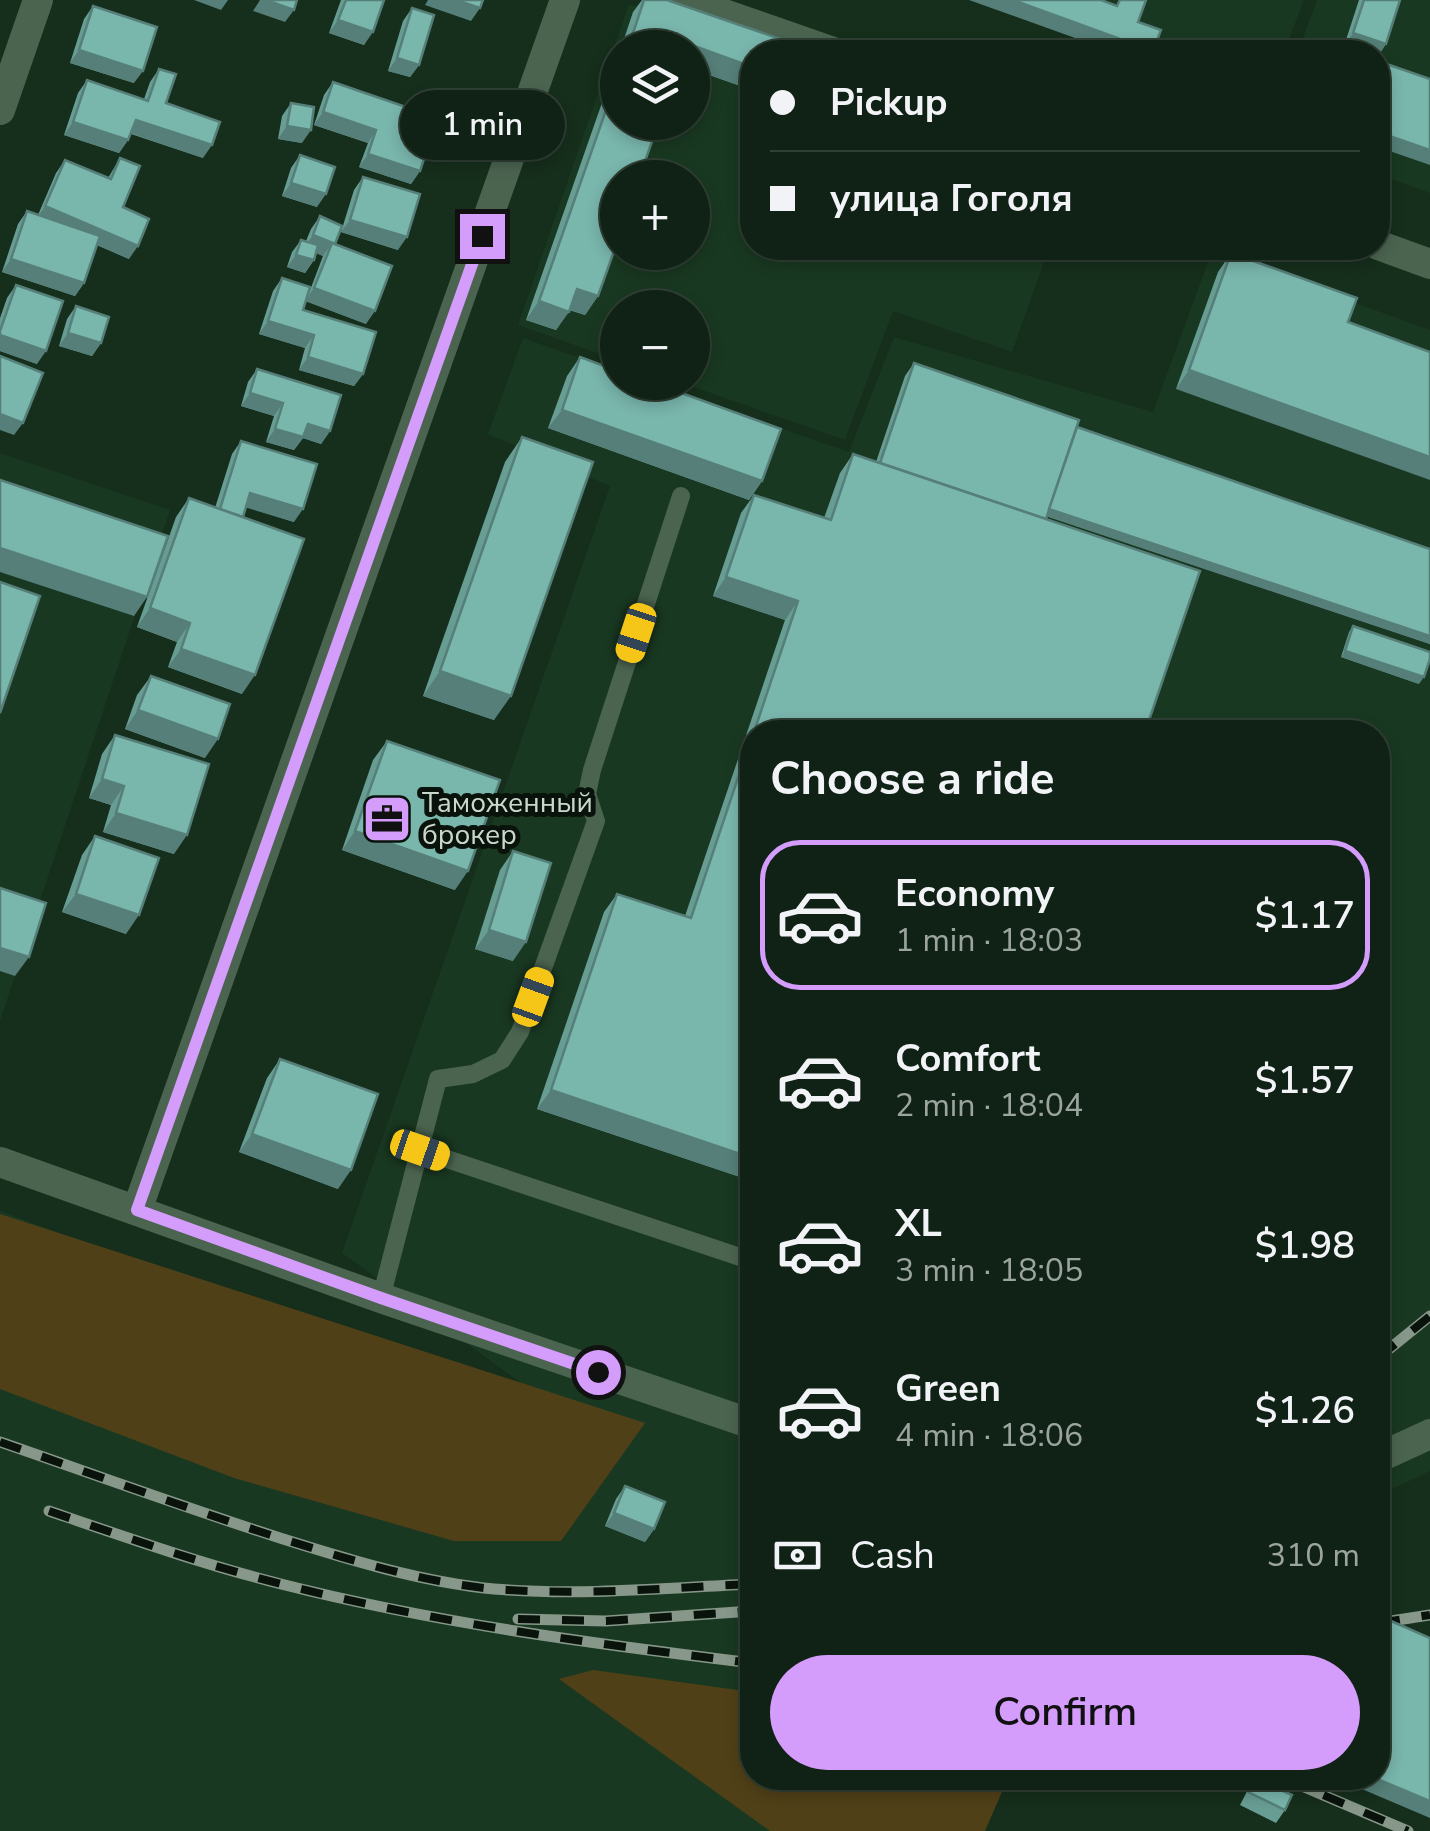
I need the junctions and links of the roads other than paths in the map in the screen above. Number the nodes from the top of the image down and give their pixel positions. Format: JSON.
{"nodes":[{"id":1,"x":38,"y":0,"type":"edge"},
{"id":2,"x":565,"y":0,"type":"edge"},
{"id":3,"x":684,"y":0,"type":"edge"},
{"id":4,"x":799,"y":40,"type":"edge"},
{"id":5,"x":0,"y":110,"type":"edge"},
{"id":6,"x":1390,"y":249,"type":"edge"},
{"id":7,"x":1430,"y":264,"type":"edge"},
{"id":8,"x":681,"y":496,"type":"dead end"},
{"id":9,"x":420,"y":1150,"type":"junction"},
{"id":10,"x":0,"y":1162,"type":"edge"},
{"id":11,"x":137,"y":1210,"type":"junction"},
{"id":12,"x":740,"y":1257,"type":"edge"},
{"id":13,"x":381,"y":1298,"type":"junction"},
{"id":14,"x":740,"y":1420,"type":"edge"},
{"id":15,"x":1430,"y":1434,"type":"edge"},
{"id":16,"x":1390,"y":1452,"type":"edge"}],
"edges":[{"from":1,"to":5,"type":"street"},
{"from":2,"to":11,"type":"street"},
{"from":3,"to":4,"type":"street"},
{"from":6,"to":7,"type":"street"},
{"from":8,"to":9,"type":"lane"},
{"from":9,"to":12,"type":"lane"},
{"from":9,"to":13,"type":"lane"},
{"from":10,"to":11,"type":"street"},
{"from":11,"to":13,"type":"street"},
{"from":13,"to":14,"type":"street"},
{"from":15,"to":16,"type":"street"}]}
